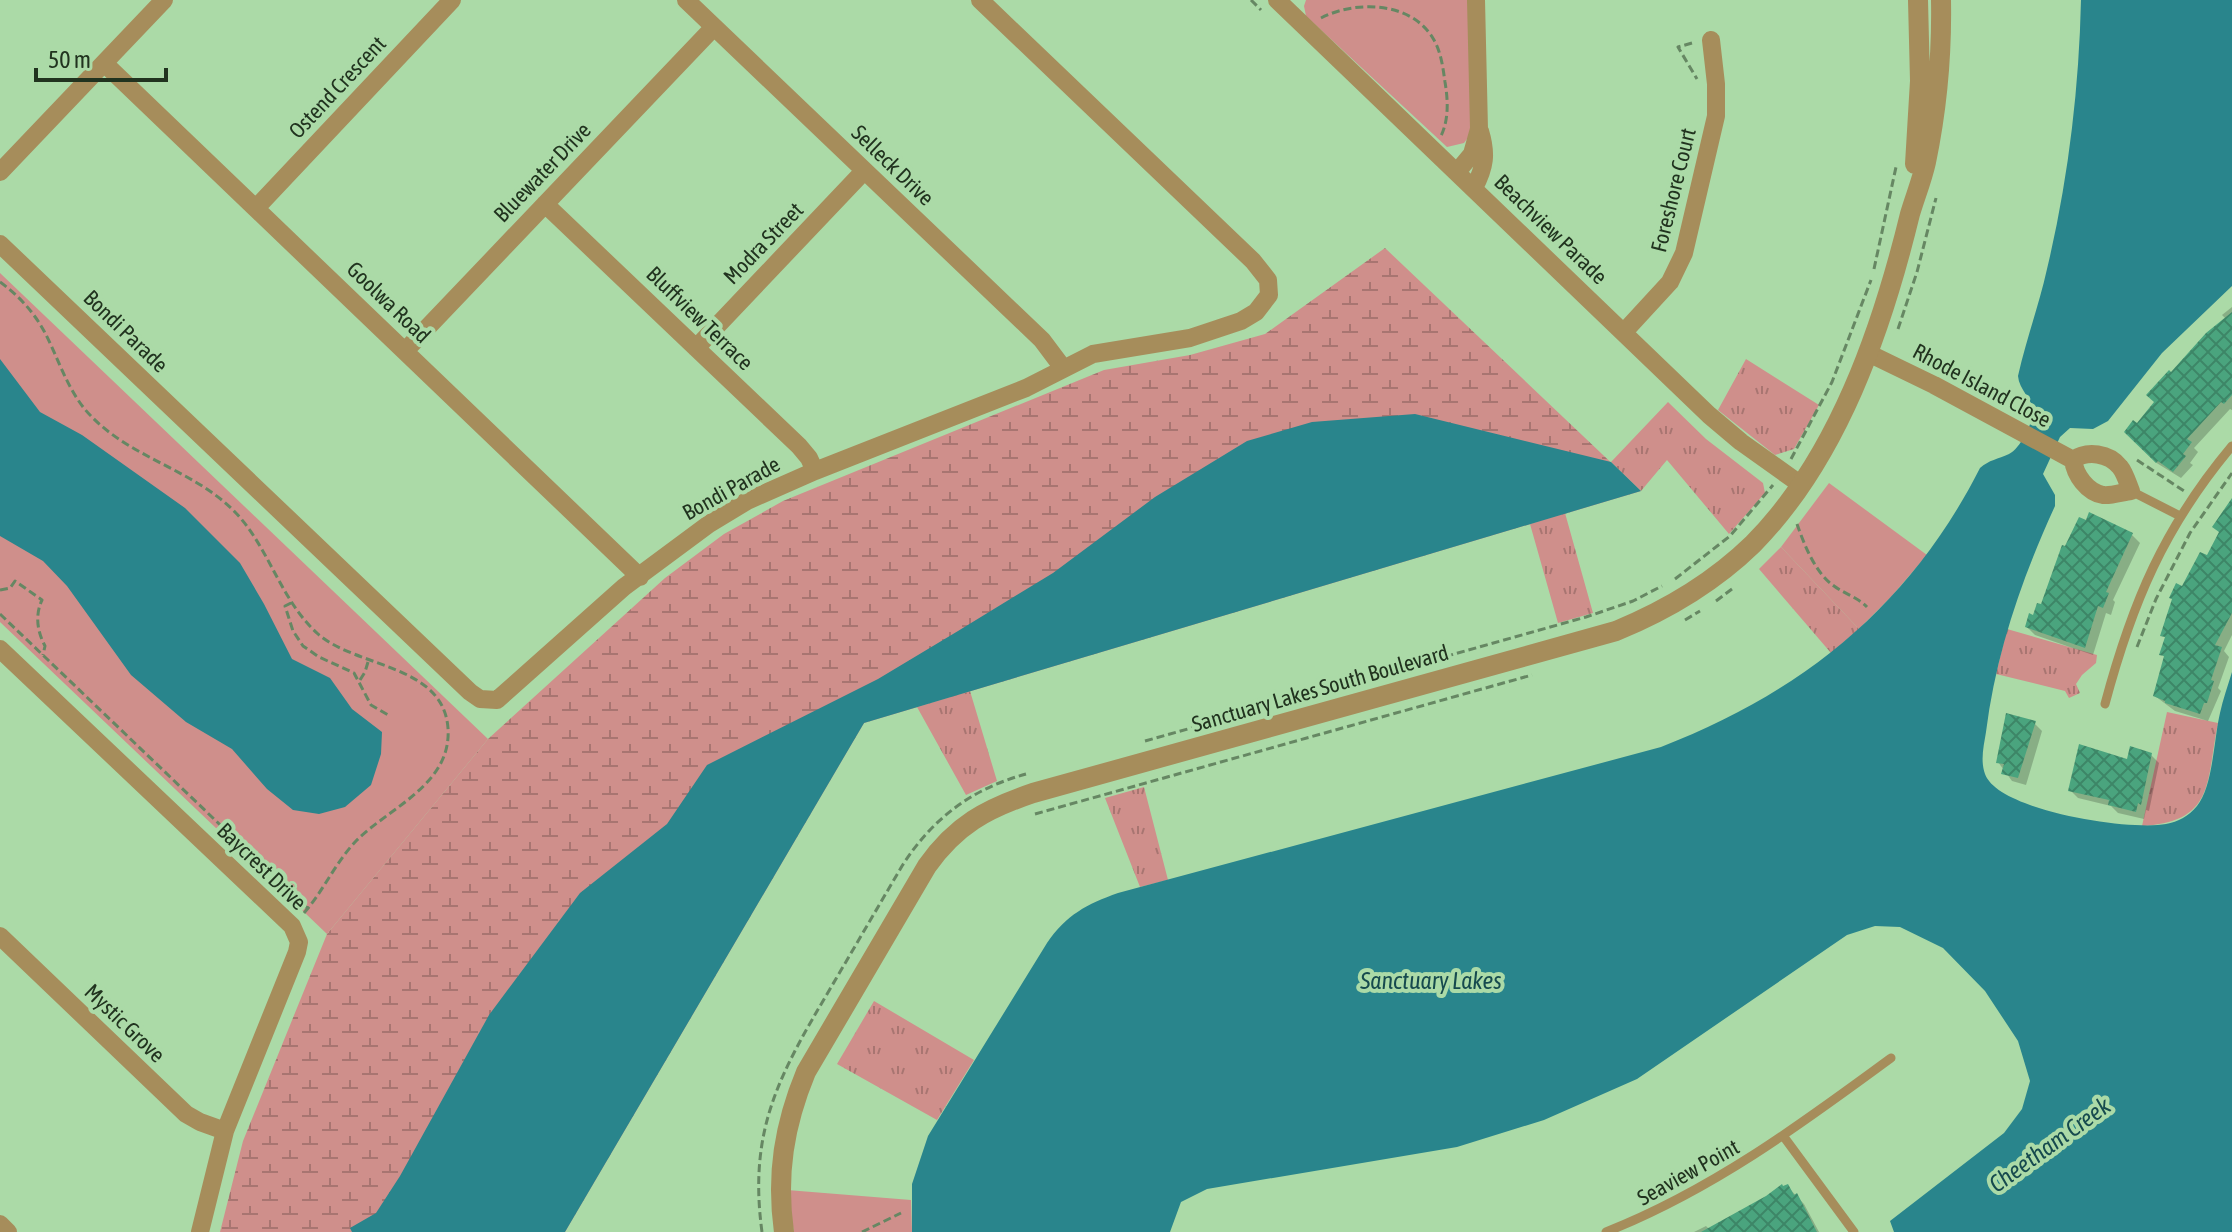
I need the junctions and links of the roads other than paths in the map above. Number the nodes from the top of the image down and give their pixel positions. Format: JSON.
{"nodes":[{"id":1,"x":164,"y":0,"type":"edge"},
{"id":2,"x":452,"y":0,"type":"edge"},
{"id":3,"x":686,"y":0,"type":"edge"},
{"id":4,"x":980,"y":0,"type":"edge"},
{"id":5,"x":1476,"y":0,"type":"edge"},
{"id":6,"x":1918,"y":0,"type":"edge"},
{"id":7,"x":1941,"y":0,"type":"edge"},
{"id":8,"x":1282,"y":2,"type":"edge"},
{"id":9,"x":714,"y":27,"type":"junction"},
{"id":10,"x":1711,"y":40,"type":"road end"},
{"id":11,"x":104,"y":63,"type":"junction"},
{"id":12,"x":1479,"y":129,"type":"junction"},
{"id":13,"x":864,"y":171,"type":"junction"},
{"id":14,"x":0,"y":172,"type":"edge"},
{"id":15,"x":1457,"y":172,"type":"junction"},
{"id":16,"x":1474,"y":188,"type":"junction"},
{"id":17,"x":545,"y":204,"type":"junction"},
{"id":18,"x":256,"y":208,"type":"junction"},
{"id":19,"x":1912,"y":208,"type":"junction"},
{"id":20,"x":0,"y":244,"type":"edge"},
{"id":21,"x":1624,"y":332,"type":"junction"},
{"id":22,"x":696,"y":348,"type":"junction"},
{"id":23,"x":405,"y":351,"type":"junction"},
{"id":24,"x":1868,"y":353,"type":"junction"},
{"id":25,"x":1063,"y":368,"type":"junction"},
{"id":26,"x":2232,"y":446,"type":"edge"},
{"id":27,"x":2073,"y":460,"type":"junction"},
{"id":28,"x":815,"y":471,"type":"junction"},
{"id":29,"x":1800,"y":484,"type":"junction"},
{"id":30,"x":2131,"y":491,"type":"junction"},
{"id":31,"x":2180,"y":516,"type":"junction"},
{"id":32,"x":640,"y":577,"type":"junction"},
{"id":33,"x":0,"y":649,"type":"edge"},
{"id":34,"x":2105,"y":704,"type":"dead end"},
{"id":35,"x":0,"y":936,"type":"edge"},
{"id":36,"x":1891,"y":1058,"type":"dead end"},
{"id":37,"x":225,"y":1131,"type":"junction"},
{"id":38,"x":1784,"y":1137,"type":"junction"},
{"id":39,"x":0,"y":1224,"type":"edge"},
{"id":40,"x":8,"y":1232,"type":"edge"},
{"id":41,"x":200,"y":1232,"type":"edge"},
{"id":42,"x":784,"y":1232,"type":"edge"},
{"id":43,"x":1606,"y":1232,"type":"edge"},
{"id":44,"x":1854,"y":1232,"type":"edge"}],
"edges":[{"from":1,"to":11,"type":"street"},
{"from":2,"to":18,"type":"street","name":"Ostend Crescent"},
{"from":3,"to":9,"type":"street","name":"Selleck Drive"},
{"from":4,"to":25,"type":"street","name":"Bondi Parade"},
{"from":5,"to":12,"type":"street"},
{"from":6,"to":19,"type":"street","name":"Sanctuary Lakes South Boulevard"},
{"from":7,"to":19,"type":"street","name":"Sanctuary Lakes South Boulevard"},
{"from":8,"to":15,"type":"street","name":"Beachview Parade"},
{"from":9,"to":13,"type":"street","name":"Selleck Drive"},
{"from":9,"to":17,"type":"street","name":"Bluewater Drive"},
{"from":10,"to":21,"type":"street","name":"Foreshore Court"},
{"from":11,"to":14,"type":"street"},
{"from":11,"to":18,"type":"street","name":"Goolwa Road"},
{"from":12,"to":15,"type":"street"},
{"from":12,"to":16,"type":"street"},
{"from":13,"to":22,"type":"street","name":"Modra Street"},
{"from":13,"to":25,"type":"street","name":"Selleck Drive"},
{"from":15,"to":16,"type":"street","name":"Beachview Parade"},
{"from":16,"to":21,"type":"street","name":"Beachview Parade"},
{"from":17,"to":22,"type":"street","name":"Bluffview Terrace"},
{"from":17,"to":23,"type":"street","name":"Bluewater Drive"},
{"from":18,"to":23,"type":"street","name":"Goolwa Road"},
{"from":19,"to":24,"type":"street","name":"Sanctuary Lakes South Boulevard"},
{"from":20,"to":32,"type":"street","name":"Bondi Parade"},
{"from":21,"to":29,"type":"street","name":"Beachview Parade"},
{"from":22,"to":28,"type":"street","name":"Bluffview Terrace"},
{"from":23,"to":32,"type":"street","name":"Goolwa Road"},
{"from":24,"to":27,"type":"street","name":"Rhode Island Close"},
{"from":24,"to":29,"type":"street","name":"Sanctuary Lakes South Boulevard"},
{"from":25,"to":28,"type":"street","name":"Bondi Parade"},
{"from":26,"to":31,"type":"lane"},
{"from":27,"to":30,"type":"street","name":"Rhode Island Close"},
{"from":27,"to":30,"type":"street","name":"Rhode Island Close"},
{"from":28,"to":32,"type":"street","name":"Bondi Parade"},
{"from":29,"to":42,"type":"street","name":"Sanctuary Lakes South Boulevard"},
{"from":30,"to":31,"type":"lane","name":"Rhode Island Close"},
{"from":31,"to":34,"type":"lane"},
{"from":33,"to":37,"type":"street","name":"Baycrest Drive"},
{"from":35,"to":37,"type":"street","name":"Mystic Grove"},
{"from":36,"to":38,"type":"lane","name":"Seaview Point"},
{"from":37,"to":41,"type":"street","name":"Baycrest Drive"},
{"from":38,"to":43,"type":"lane","name":"Seaview Point"},
{"from":38,"to":44,"type":"lane"},
{"from":39,"to":40,"type":"street"}]}
